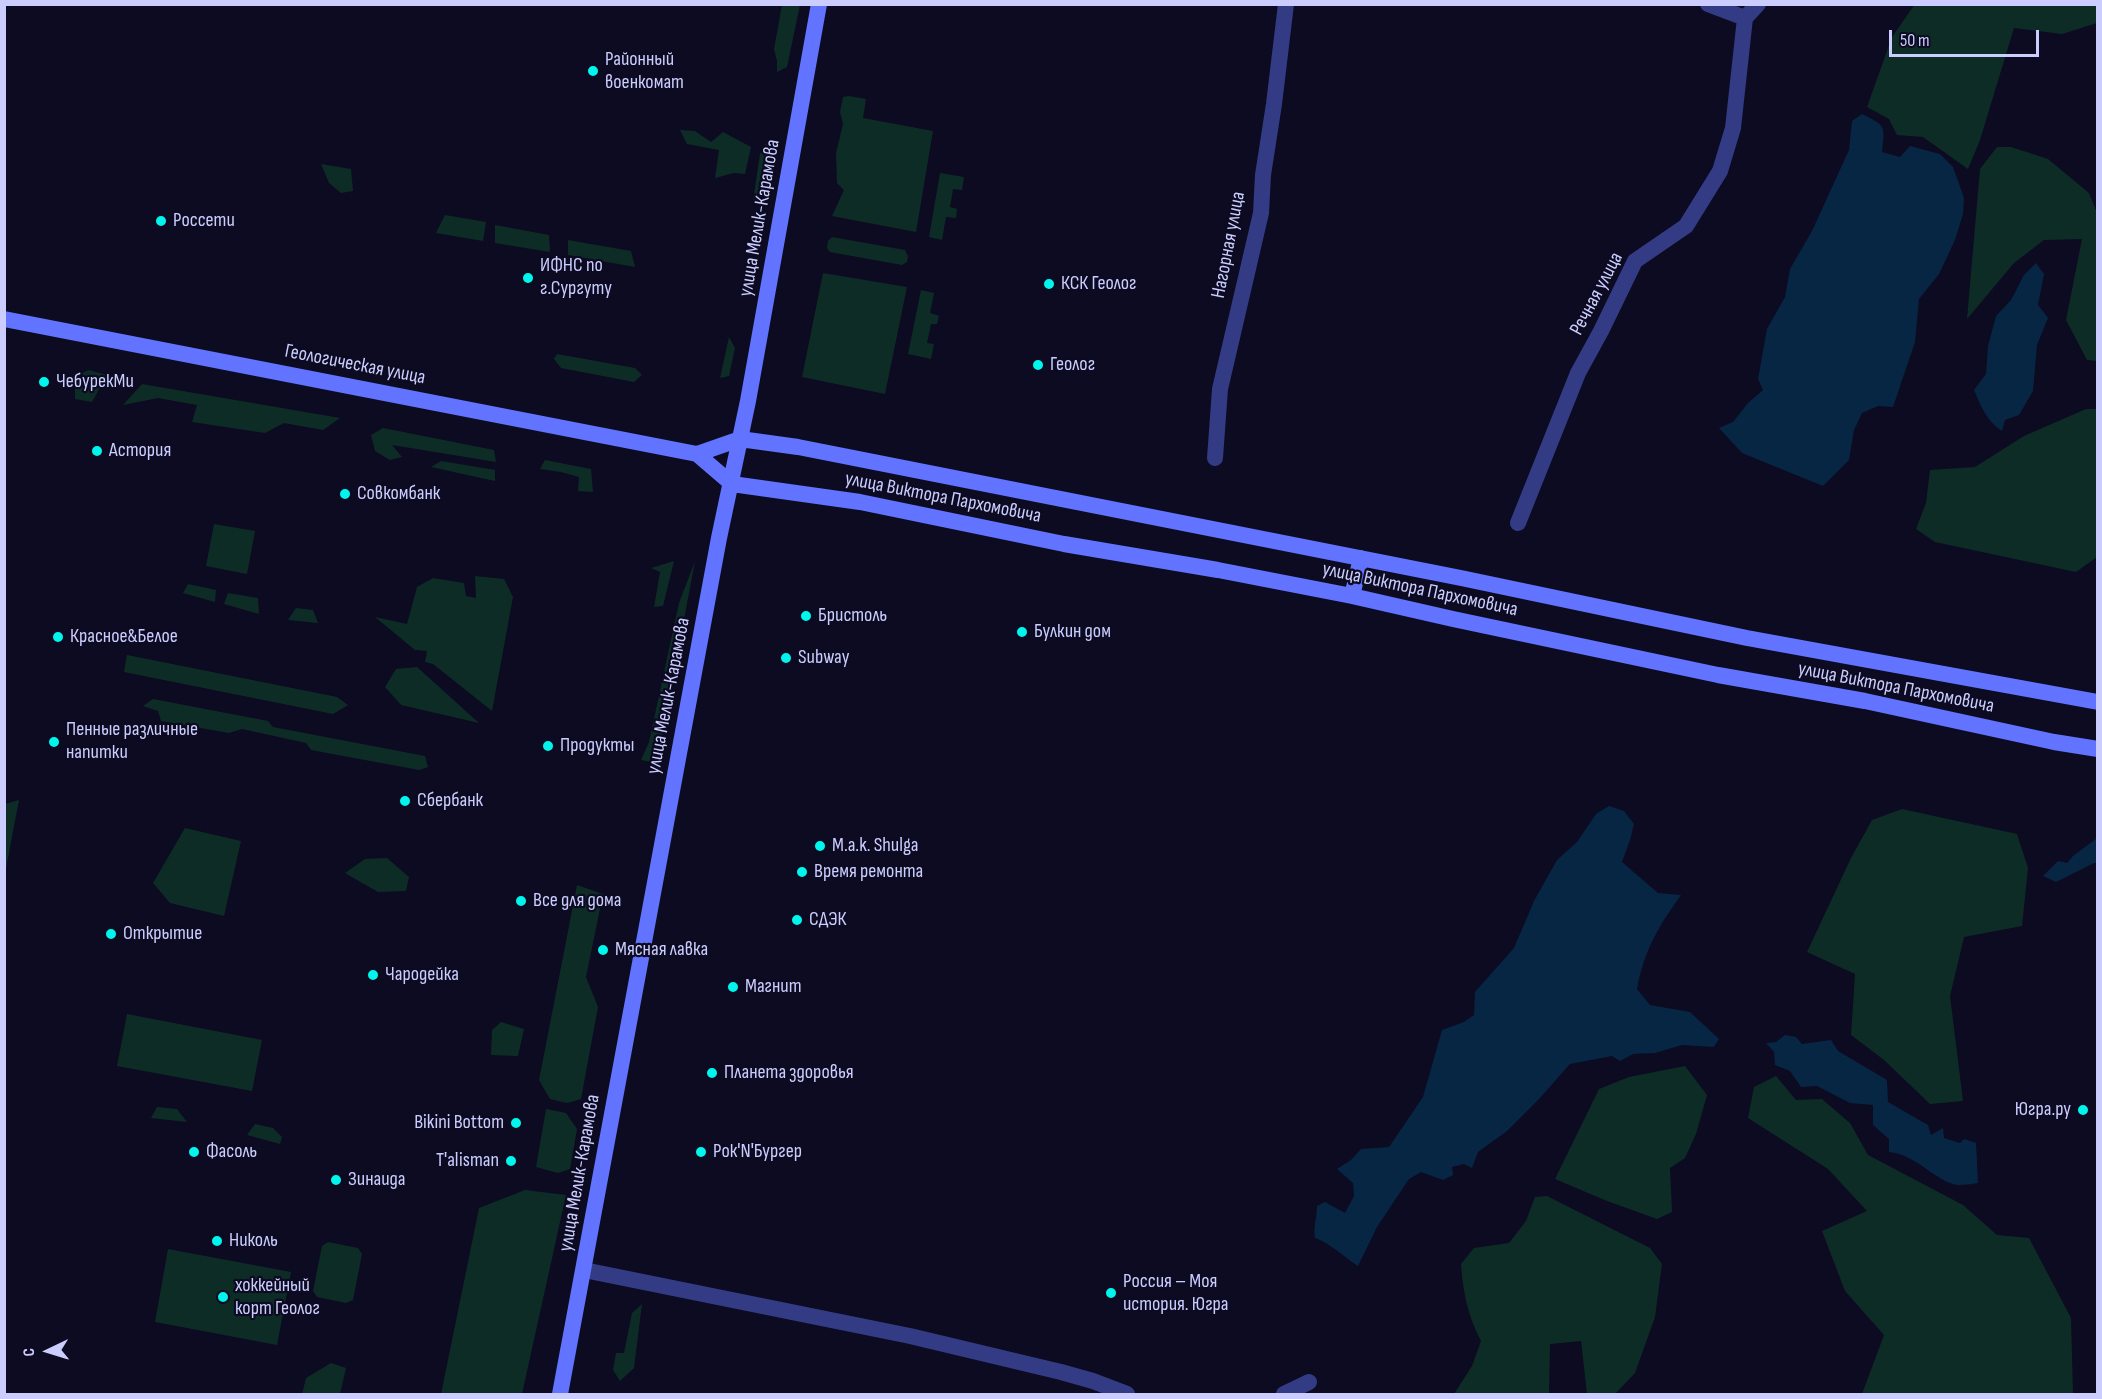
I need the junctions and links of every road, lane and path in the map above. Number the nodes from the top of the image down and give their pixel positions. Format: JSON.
{"nodes":[{"id":1,"x":819,"y":4,"type":"edge"},
{"id":2,"x":1286,"y":4,"type":"edge"},
{"id":3,"x":1708,"y":4,"type":"edge"},
{"id":4,"x":1758,"y":4,"type":"edge"},
{"id":5,"x":1745,"y":18,"type":"junction"},
{"id":6,"x":4,"y":319,"type":"edge"},
{"id":7,"x":740,"y":439,"type":"junction"},
{"id":8,"x":697,"y":454,"type":"junction"},
{"id":9,"x":1215,"y":458,"type":"dead end"},
{"id":10,"x":732,"y":484,"type":"junction"},
{"id":11,"x":1518,"y":523,"type":"dead end"},
{"id":12,"x":1361,"y":558,"type":"junction"},
{"id":13,"x":1352,"y":596,"type":"junction"},
{"id":14,"x":2097,"y":702,"type":"edge"},
{"id":15,"x":2097,"y":749,"type":"edge"},
{"id":16,"x":584,"y":1270,"type":"junction"},
{"id":17,"x":1309,"y":1382,"type":"dead end"},
{"id":18,"x":560,"y":1395,"type":"edge"},
{"id":19,"x":1127,"y":1395,"type":"edge"},
{"id":20,"x":1284,"y":1395,"type":"edge"}],
"edges":[{"from":1,"to":7,"type":"main road","name":"улица Мелик-Карамова"},
{"from":2,"to":9,"type":"street","name":"Нагорная улица"},
{"from":3,"to":5,"type":"street"},
{"from":4,"to":5,"type":"street"},
{"from":5,"to":11,"type":"street","name":"Речная улица"},
{"from":6,"to":8,"type":"main road","name":"Геологическая улица"},
{"from":7,"to":8,"type":"main road"},
{"from":7,"to":10,"type":"main road","name":"улица Мелик-Карамова"},
{"from":7,"to":12,"type":"main road","name":"улица Виктора Пархомовича"},
{"from":8,"to":10,"type":"main road","name":"Геологическая улица"},
{"from":10,"to":13,"type":"main road","name":"улица Виктора Пархомовича"},
{"from":10,"to":16,"type":"main road","name":"улица Мелик-Карамова"},
{"from":12,"to":13,"type":"main road"},
{"from":12,"to":14,"type":"main road","name":"улица Виктора Пархомовича"},
{"from":13,"to":15,"type":"main road","name":"улица Виктора Пархомовича"},
{"from":16,"to":18,"type":"main road","name":"улица Мелик-Карамова"},
{"from":16,"to":19,"type":"street"},
{"from":17,"to":20,"type":"street"}]}
